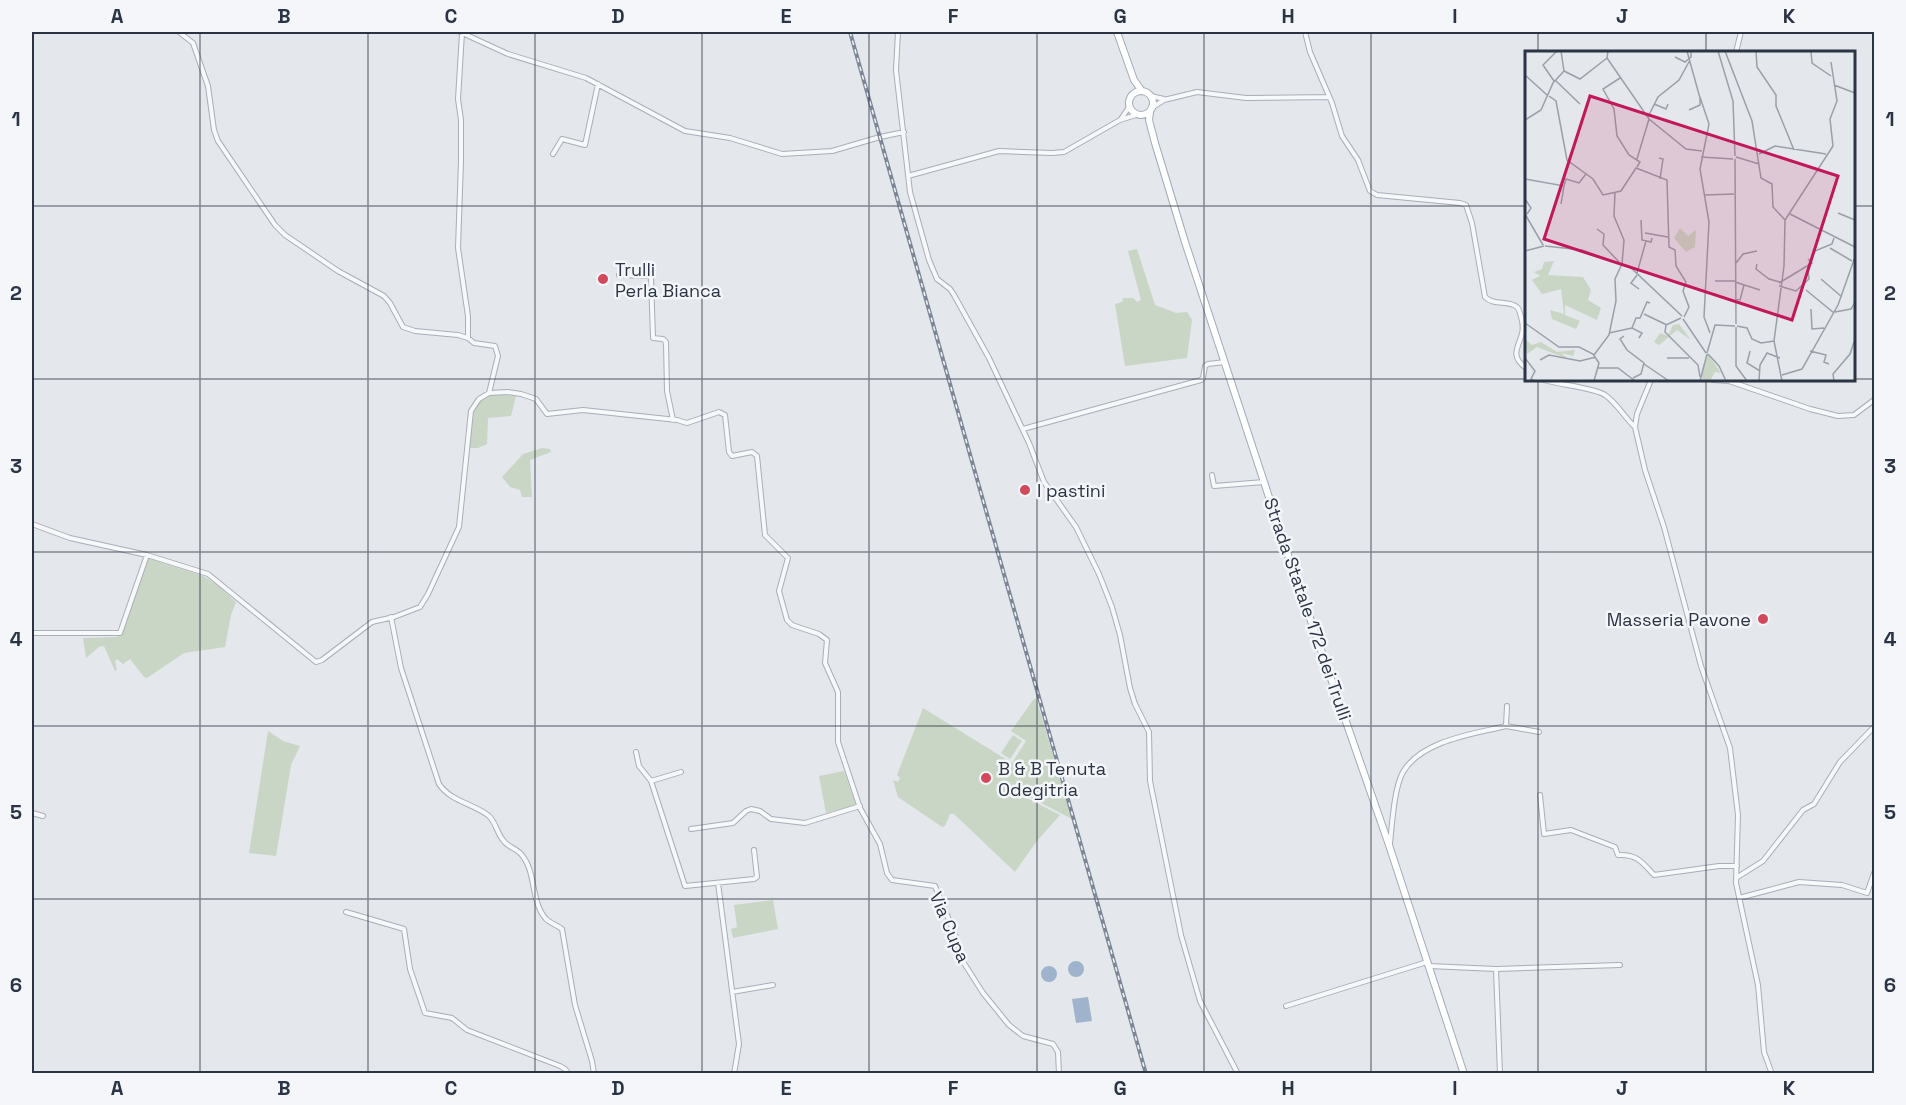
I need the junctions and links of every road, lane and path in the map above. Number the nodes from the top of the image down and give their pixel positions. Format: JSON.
{"nodes":[{"id":1,"x":179,"y":32,"type":"edge"},
{"id":2,"x":461,"y":32,"type":"edge"},
{"id":3,"x":898,"y":32,"type":"edge"},
{"id":4,"x":1117,"y":32,"type":"edge"},
{"id":5,"x":1305,"y":32,"type":"edge"},
{"id":6,"x":1741,"y":32,"type":"edge"},
{"id":7,"x":1736,"y":51,"type":"edge"},
{"id":8,"x":1134,"y":80,"type":"junction"},
{"id":9,"x":598,"y":84,"type":"junction"},
{"id":10,"x":1142,"y":91,"type":"junction"},
{"id":11,"x":1134,"y":94,"type":"junction"},
{"id":12,"x":1151,"y":96,"type":"junction"},
{"id":13,"x":1329,"y":97,"type":"junction"},
{"id":14,"x":1170,"y":98,"type":"junction"},
{"id":15,"x":1129,"y":106,"type":"junction"},
{"id":16,"x":1152,"y":110,"type":"junction"},
{"id":17,"x":1138,"y":115,"type":"junction"},
{"id":18,"x":1120,"y":120,"type":"junction"},
{"id":19,"x":904,"y":132,"type":"junction"},
{"id":20,"x":1155,"y":143,"type":"junction"},
{"id":21,"x":553,"y":154,"type":"dead end"},
{"id":22,"x":908,"y":176,"type":"junction"},
{"id":23,"x":619,"y":275,"type":"dead end"},
{"id":24,"x":468,"y":338,"type":"junction"},
{"id":25,"x":1224,"y":362,"type":"junction"},
{"id":26,"x":1525,"y":366,"type":"edge"},
{"id":27,"x":1547,"y":381,"type":"edge"},
{"id":28,"x":1651,"y":381,"type":"edge"},
{"id":29,"x":1729,"y":381,"type":"edge"},
{"id":30,"x":489,"y":393,"type":"junction"},
{"id":31,"x":1875,"y":400,"type":"edge"},
{"id":32,"x":673,"y":420,"type":"junction"},
{"id":33,"x":1635,"y":427,"type":"junction"},
{"id":34,"x":1023,"y":429,"type":"junction"},
{"id":35,"x":1212,"y":475,"type":"dead end"},
{"id":36,"x":1264,"y":482,"type":"junction"},
{"id":37,"x":32,"y":524,"type":"edge"},
{"id":38,"x":147,"y":555,"type":"junction"},
{"id":39,"x":391,"y":617,"type":"junction"},
{"id":40,"x":32,"y":633,"type":"edge"},
{"id":41,"x":1507,"y":706,"type":"dead end"},
{"id":42,"x":1506,"y":726,"type":"junction"},
{"id":43,"x":1875,"y":727,"type":"edge"},
{"id":44,"x":1539,"y":732,"type":"dead end"},
{"id":45,"x":636,"y":752,"type":"dead end"},
{"id":46,"x":681,"y":772,"type":"dead end"},
{"id":47,"x":651,"y":781,"type":"junction"},
{"id":48,"x":1540,"y":795,"type":"dead end"},
{"id":49,"x":860,"y":806,"type":"junction"},
{"id":50,"x":32,"y":813,"type":"edge"},
{"id":51,"x":44,"y":816,"type":"dead end"},
{"id":52,"x":692,"y":829,"type":"dead end"},
{"id":53,"x":1389,"y":845,"type":"junction"},
{"id":54,"x":754,"y":850,"type":"dead end"},
{"id":55,"x":1737,"y":866,"type":"junction"},
{"id":56,"x":1875,"y":873,"type":"edge"},
{"id":57,"x":1736,"y":878,"type":"junction"},
{"id":58,"x":718,"y":883,"type":"junction"},
{"id":59,"x":1739,"y":898,"type":"junction"},
{"id":60,"x":346,"y":912,"type":"dead end"},
{"id":61,"x":1428,"y":964,"type":"junction"},
{"id":62,"x":1620,"y":965,"type":"dead end"},
{"id":63,"x":1496,"y":969,"type":"junction"},
{"id":64,"x":773,"y":985,"type":"dead end"},
{"id":65,"x":732,"y":992,"type":"junction"},
{"id":66,"x":1286,"y":1006,"type":"dead end"},
{"id":67,"x":569,"y":1074,"type":"edge"},
{"id":68,"x":594,"y":1074,"type":"edge"},
{"id":69,"x":734,"y":1074,"type":"edge"},
{"id":70,"x":1059,"y":1074,"type":"edge"},
{"id":71,"x":1238,"y":1074,"type":"edge"},
{"id":72,"x":1464,"y":1074,"type":"edge"},
{"id":73,"x":1500,"y":1074,"type":"edge"},
{"id":74,"x":1772,"y":1074,"type":"edge"}],
"edges":[{"from":1,"to":24,"type":"street"},
{"from":2,"to":9,"type":"street"},
{"from":2,"to":24,"type":"street"},
{"from":3,"to":19,"type":"street"},
{"from":4,"to":8,"type":"main road"},
{"from":5,"to":13,"type":"street"},
{"from":6,"to":7,"type":"street"},
{"from":8,"to":10,"type":"main road"},
{"from":8,"to":11,"type":"main road"},
{"from":9,"to":19,"type":"street"},
{"from":9,"to":21,"type":"street"},
{"from":10,"to":11,"type":"main road"},
{"from":10,"to":12,"type":"main road"},
{"from":11,"to":15,"type":"main road"},
{"from":12,"to":14,"type":"street"},
{"from":12,"to":16,"type":"main road","name":"Strada Statale 172 dei Trulli"},
{"from":13,"to":14,"type":"street"},
{"from":13,"to":26,"type":"street"},
{"from":14,"to":16,"type":"street"},
{"from":15,"to":17,"type":"main road","name":"Strada Statale 172 dei Trulli"},
{"from":15,"to":18,"type":"street"},
{"from":16,"to":17,"type":"main road"},
{"from":16,"to":20,"type":"main road","name":"Strada Statale 172 dei Trulli"},
{"from":17,"to":18,"type":"street"},
{"from":17,"to":20,"type":"main road","name":"Strada Statale 172 dei Trulli"},
{"from":18,"to":22,"type":"street"},
{"from":19,"to":22,"type":"street"},
{"from":20,"to":25,"type":"main road","name":"Strada Statale 172 dei Trulli"},
{"from":22,"to":34,"type":"street"},
{"from":23,"to":32,"type":"street"},
{"from":24,"to":30,"type":"street"},
{"from":25,"to":34,"type":"street"},
{"from":25,"to":36,"type":"main road","name":"Strada Statale 172 dei Trulli"},
{"from":27,"to":33,"type":"street"},
{"from":28,"to":33,"type":"street"},
{"from":29,"to":31,"type":"street"},
{"from":30,"to":32,"type":"street"},
{"from":30,"to":39,"type":"street"},
{"from":32,"to":49,"type":"street","name":"Via Cupa"},
{"from":33,"to":55,"type":"street"},
{"from":34,"to":71,"type":"street"},
{"from":35,"to":36,"type":"street"},
{"from":36,"to":53,"type":"main road","name":"Strada Statale 172 dei Trulli"},
{"from":37,"to":38,"type":"street"},
{"from":38,"to":39,"type":"street"},
{"from":38,"to":40,"type":"street"},
{"from":39,"to":68,"type":"street"},
{"from":41,"to":42,"type":"street"},
{"from":42,"to":44,"type":"street"},
{"from":42,"to":53,"type":"street"},
{"from":43,"to":57,"type":"street"},
{"from":45,"to":47,"type":"street"},
{"from":46,"to":47,"type":"street"},
{"from":47,"to":58,"type":"street"},
{"from":48,"to":55,"type":"street"},
{"from":49,"to":52,"type":"street"},
{"from":49,"to":70,"type":"street","name":"Via Cupa"},
{"from":50,"to":51,"type":"street"},
{"from":53,"to":61,"type":"main road","name":"Strada Statale 172 dei Trulli"},
{"from":54,"to":58,"type":"street"},
{"from":55,"to":57,"type":"street"},
{"from":56,"to":59,"type":"street"},
{"from":57,"to":59,"type":"street"},
{"from":58,"to":65,"type":"street"},
{"from":59,"to":74,"type":"street"},
{"from":60,"to":67,"type":"street"},
{"from":61,"to":63,"type":"street"},
{"from":61,"to":66,"type":"street"},
{"from":61,"to":72,"type":"main road","name":"Strada Statale 172 dei Trulli"},
{"from":62,"to":63,"type":"street"},
{"from":63,"to":73,"type":"street"},
{"from":64,"to":65,"type":"street"},
{"from":65,"to":69,"type":"street"}]}
